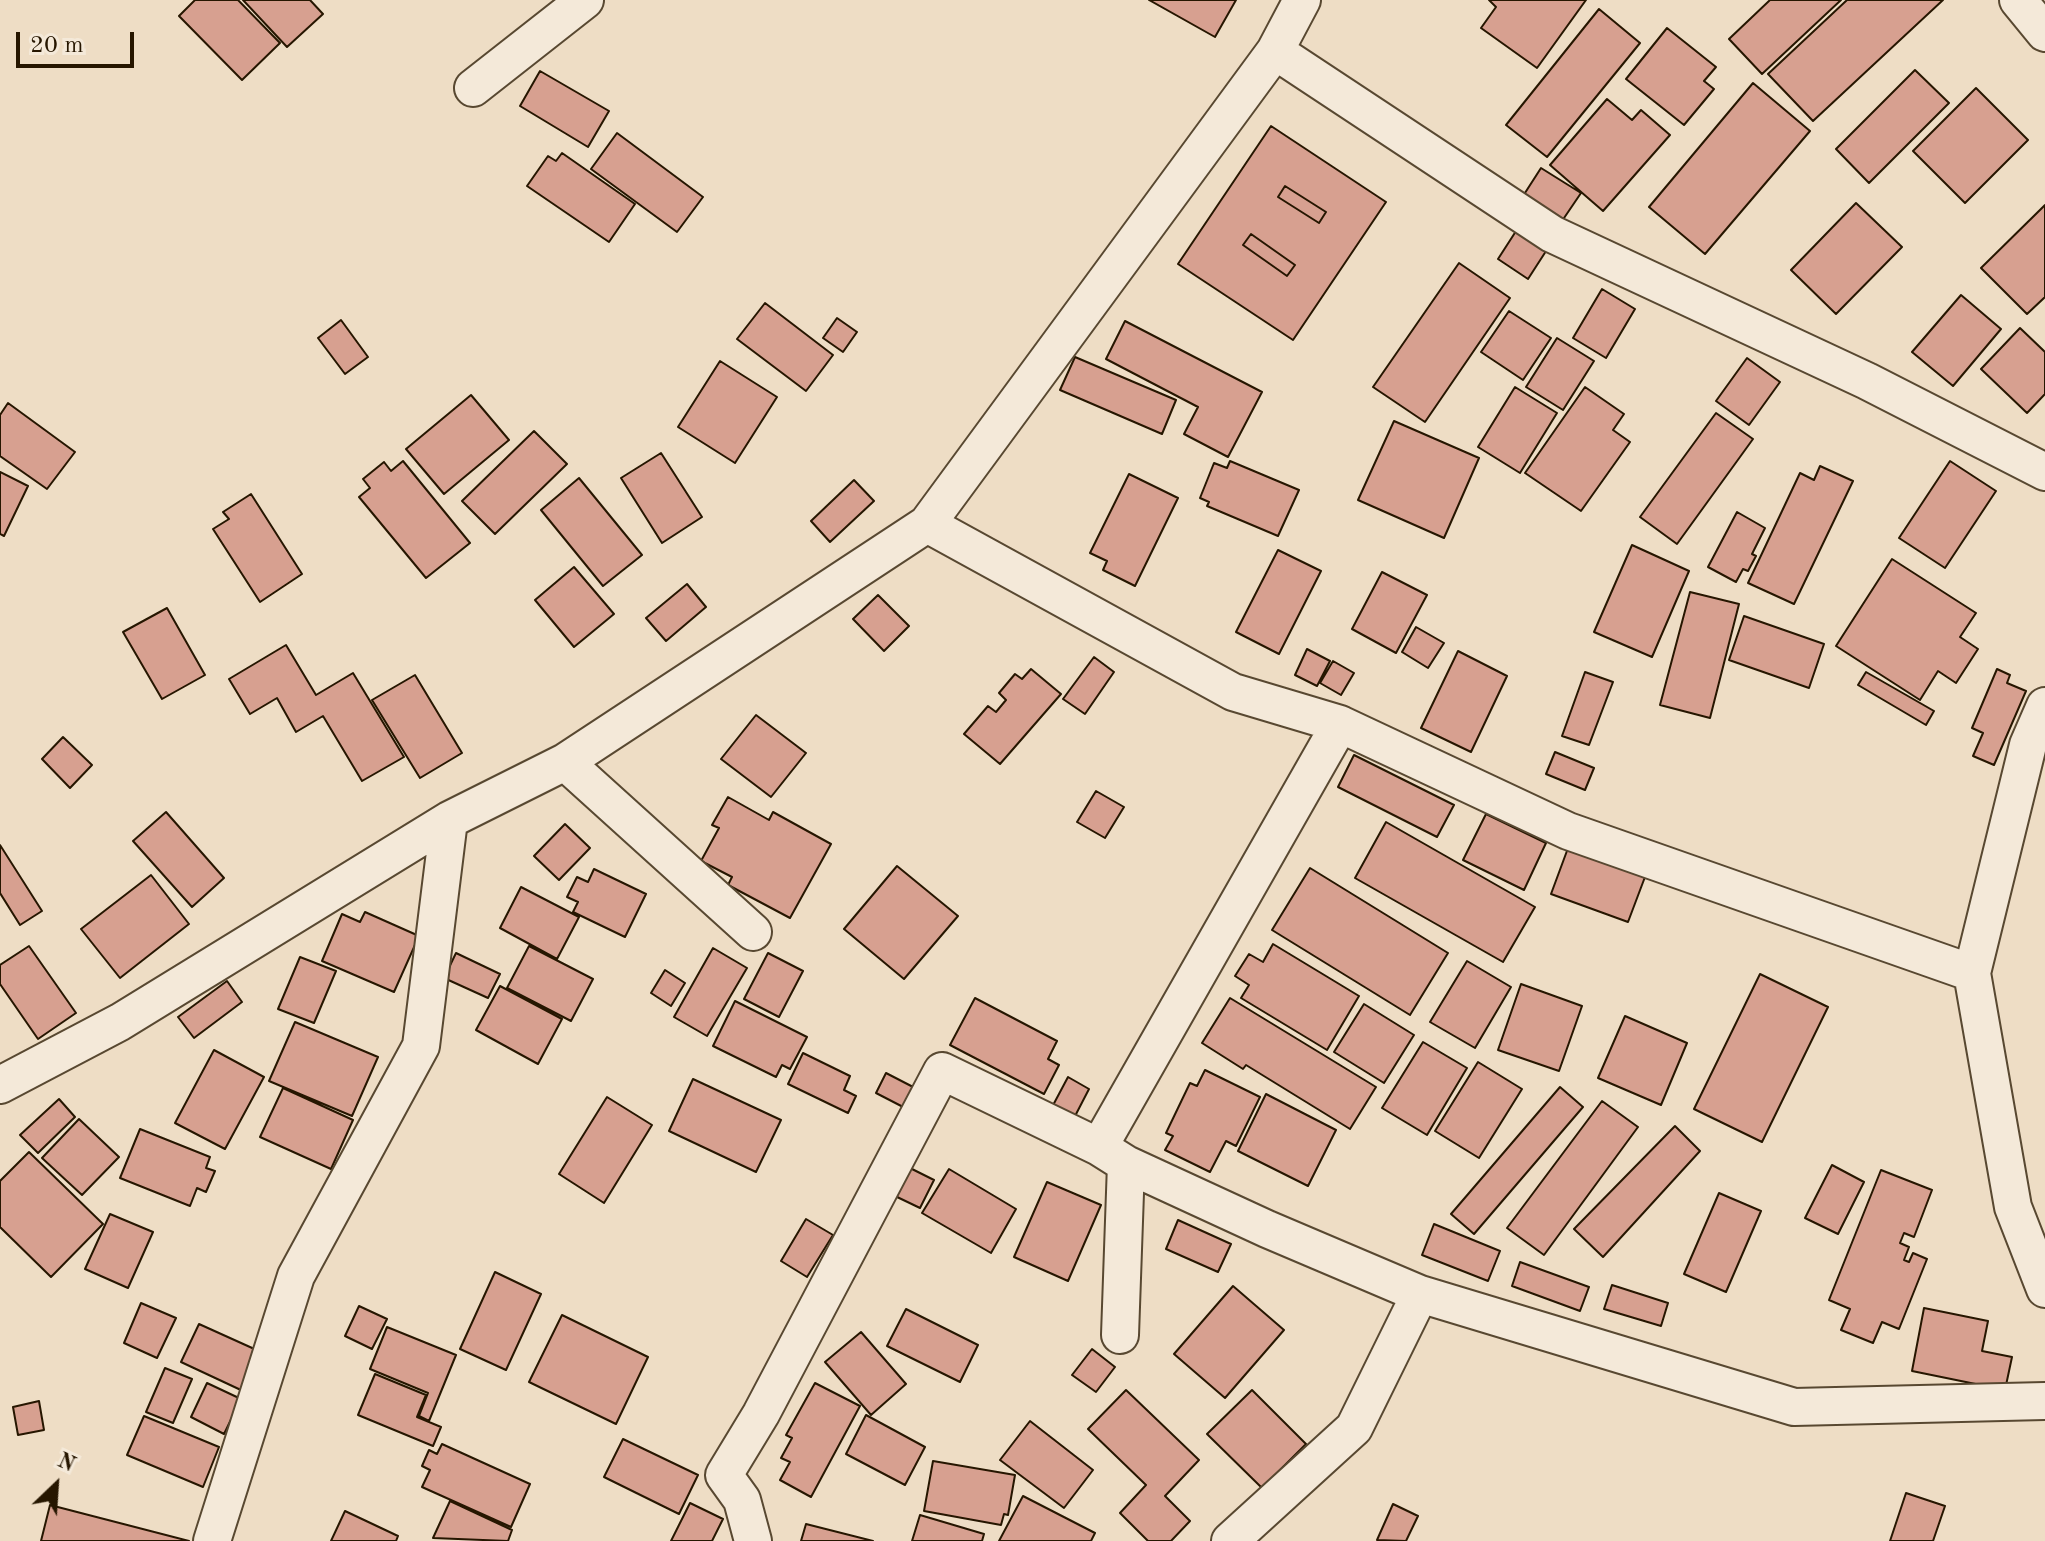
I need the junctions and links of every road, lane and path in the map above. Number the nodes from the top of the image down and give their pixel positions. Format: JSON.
{"nodes":[{"id":1,"x":585,"y":0,"type":"edge"},
{"id":2,"x":1302,"y":0,"type":"edge"},
{"id":3,"x":2018,"y":0,"type":"edge"},
{"id":4,"x":2045,"y":33,"type":"edge"},
{"id":5,"x":1275,"y":51,"type":"junction"},
{"id":6,"x":473,"y":88,"type":"dead end"},
{"id":7,"x":2045,"y":472,"type":"edge"},
{"id":8,"x":927,"y":524,"type":"junction"},
{"id":9,"x":2045,"y":706,"type":"edge"},
{"id":10,"x":1340,"y":724,"type":"junction"},
{"id":11,"x":565,"y":762,"type":"junction"},
{"id":12,"x":449,"y":820,"type":"junction"},
{"id":13,"x":753,"y":932,"type":"dead end"},
{"id":14,"x":1972,"y":973,"type":"junction"},
{"id":15,"x":0,"y":1085,"type":"edge"},
{"id":16,"x":1112,"y":1155,"type":"junction"},
{"id":17,"x":2045,"y":1289,"type":"edge"},
{"id":18,"x":1420,"y":1294,"type":"junction"},
{"id":19,"x":1120,"y":1335,"type":"dead end"},
{"id":20,"x":2045,"y":1401,"type":"edge"},
{"id":21,"x":212,"y":1541,"type":"edge"},
{"id":22,"x":753,"y":1541,"type":"edge"},
{"id":23,"x":1230,"y":1541,"type":"edge"}],
"edges":[{"from":1,"to":6,"type":"street"},
{"from":2,"to":5,"type":"street"},
{"from":3,"to":4,"type":"street"},
{"from":5,"to":7,"type":"street"},
{"from":5,"to":8,"type":"street"},
{"from":8,"to":10,"type":"street"},
{"from":8,"to":11,"type":"street"},
{"from":9,"to":14,"type":"street"},
{"from":10,"to":14,"type":"street"},
{"from":10,"to":16,"type":"street"},
{"from":11,"to":12,"type":"street"},
{"from":11,"to":13,"type":"street"},
{"from":12,"to":15,"type":"street"},
{"from":12,"to":21,"type":"street"},
{"from":14,"to":17,"type":"street"},
{"from":16,"to":18,"type":"street"},
{"from":16,"to":19,"type":"street"},
{"from":16,"to":22,"type":"street"},
{"from":18,"to":20,"type":"street"},
{"from":18,"to":23,"type":"street"}]}
